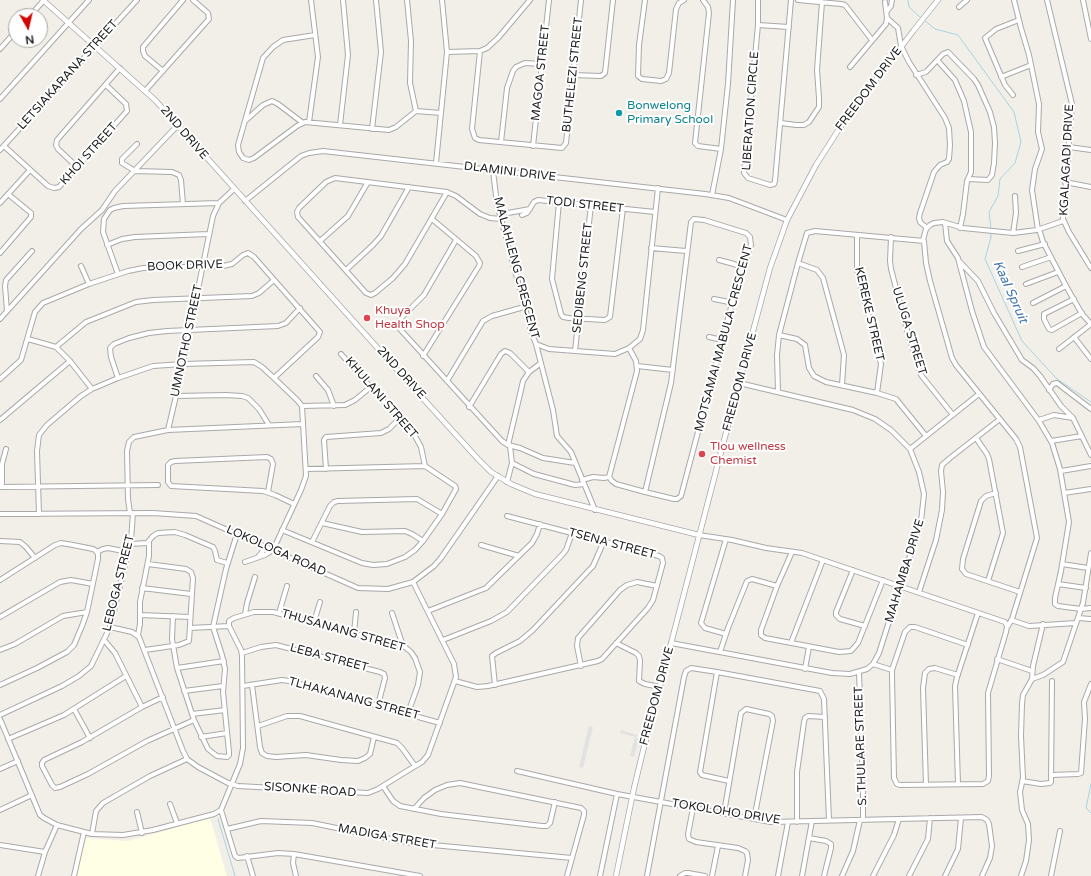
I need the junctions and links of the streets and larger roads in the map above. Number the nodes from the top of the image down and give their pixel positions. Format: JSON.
{"nodes":[{"id":1,"x":43,"y":0,"type":"edge"},
{"id":2,"x":89,"y":0,"type":"edge"},
{"id":3,"x":137,"y":0,"type":"edge"},
{"id":4,"x":183,"y":0,"type":"edge"},
{"id":5,"x":193,"y":0,"type":"edge"},
{"id":6,"x":311,"y":0,"type":"edge"},
{"id":7,"x":343,"y":0,"type":"edge"},
{"id":8,"x":376,"y":0,"type":"edge"},
{"id":9,"x":407,"y":0,"type":"edge"},
{"id":10,"x":442,"y":0,"type":"edge"},
{"id":11,"x":530,"y":0,"type":"edge"},
{"id":12,"x":549,"y":0,"type":"edge"},
{"id":13,"x":581,"y":0,"type":"edge"},
{"id":14,"x":613,"y":0,"type":"edge"},
{"id":15,"x":645,"y":0,"type":"edge"},
{"id":16,"x":684,"y":0,"type":"edge"},
{"id":17,"x":703,"y":0,"type":"edge"},
{"id":18,"x":733,"y":0,"type":"edge"},
{"id":19,"x":758,"y":0,"type":"edge"},
{"id":20,"x":791,"y":0,"type":"edge"},
{"id":21,"x":798,"y":0,"type":"edge"},
{"id":22,"x":892,"y":0,"type":"edge"},
{"id":23,"x":938,"y":0,"type":"edge"},
{"id":24,"x":967,"y":0,"type":"edge"},
{"id":25,"x":1014,"y":0,"type":"edge"},
{"id":26,"x":1047,"y":0,"type":"edge"},
{"id":27,"x":1083,"y":0,"type":"edge"},
{"id":28,"x":822,"y":2,"type":"junction"},
{"id":29,"x":885,"y":2,"type":"dead end"},
{"id":30,"x":959,"y":7,"type":"dead end"},
{"id":31,"x":36,"y":8,"type":"edge"},
{"id":32,"x":886,"y":11,"type":"junction"},
{"id":33,"x":887,"y":18,"type":"junction"},
{"id":34,"x":1018,"y":20,"type":"junction"},
{"id":35,"x":69,"y":22,"type":"junction"},
{"id":36,"x":758,"y":25,"type":"junction"},
{"id":37,"x":789,"y":27,"type":"junction"},
{"id":38,"x":315,"y":35,"type":"junction"},
{"id":39,"x":1091,"y":39,"type":"edge"},
{"id":40,"x":8,"y":40,"type":"edge"},
{"id":41,"x":872,"y":40,"type":"junction"},
{"id":42,"x":95,"y":46,"type":"junction"},
{"id":43,"x":901,"y":46,"type":"junction"},
{"id":44,"x":0,"y":49,"type":"edge"},
{"id":45,"x":480,"y":50,"type":"junction"},
{"id":46,"x":447,"y":52,"type":"junction"},
{"id":47,"x":938,"y":61,"type":"junction"},
{"id":48,"x":541,"y":64,"type":"junction"},
{"id":49,"x":1031,"y":65,"type":"junction"},
{"id":50,"x":850,"y":66,"type":"dead end"},
{"id":51,"x":120,"y":68,"type":"junction"},
{"id":52,"x":163,"y":71,"type":"junction"},
{"id":53,"x":573,"y":75,"type":"junction"},
{"id":54,"x":916,"y":75,"type":"junction"},
{"id":55,"x":1001,"y":77,"type":"junction"},
{"id":56,"x":106,"y":85,"type":"junction"},
{"id":57,"x":145,"y":91,"type":"junction"},
{"id":58,"x":1013,"y":95,"type":"dead end"},
{"id":59,"x":0,"y":99,"type":"edge"},
{"id":60,"x":416,"y":111,"type":"junction"},
{"id":61,"x":441,"y":113,"type":"junction"},
{"id":62,"x":245,"y":121,"type":"junction"},
{"id":63,"x":309,"y":122,"type":"junction"},
{"id":64,"x":303,"y":123,"type":"junction"},
{"id":65,"x":780,"y":123,"type":"junction"},
{"id":66,"x":178,"y":125,"type":"junction"},
{"id":67,"x":340,"y":125,"type":"junction"},
{"id":68,"x":372,"y":129,"type":"junction"},
{"id":69,"x":501,"y":142,"type":"junction"},
{"id":70,"x":137,"y":144,"type":"dead end"},
{"id":71,"x":4,"y":146,"type":"junction"},
{"id":72,"x":533,"y":146,"type":"junction"},
{"id":73,"x":1069,"y":147,"type":"junction"},
{"id":74,"x":721,"y":149,"type":"junction"},
{"id":75,"x":0,"y":150,"type":"edge"},
{"id":76,"x":1091,"y":150,"type":"edge"},
{"id":77,"x":436,"y":163,"type":"junction"},
{"id":78,"x":77,"y":167,"type":"junction"},
{"id":79,"x":30,"y":170,"type":"junction"},
{"id":80,"x":135,"y":171,"type":"junction"},
{"id":81,"x":493,"y":171,"type":"junction"},
{"id":82,"x":968,"y":179,"type":"junction"},
{"id":83,"x":368,"y":182,"type":"junction"},
{"id":84,"x":1065,"y":182,"type":"junction"},
{"id":85,"x":409,"y":187,"type":"junction"},
{"id":86,"x":1091,"y":187,"type":"edge"},
{"id":87,"x":658,"y":188,"type":"junction"},
{"id":88,"x":234,"y":189,"type":"junction"},
{"id":89,"x":447,"y":192,"type":"junction"},
{"id":90,"x":8,"y":194,"type":"junction"},
{"id":91,"x":712,"y":195,"type":"junction"},
{"id":92,"x":1015,"y":196,"type":"dead end"},
{"id":93,"x":245,"y":201,"type":"junction"},
{"id":94,"x":559,"y":202,"type":"junction"},
{"id":95,"x":0,"y":203,"type":"edge"},
{"id":96,"x":219,"y":203,"type":"junction"},
{"id":97,"x":182,"y":204,"type":"junction"},
{"id":98,"x":591,"y":205,"type":"junction"},
{"id":99,"x":530,"y":208,"type":"junction"},
{"id":100,"x":624,"y":208,"type":"junction"},
{"id":101,"x":102,"y":210,"type":"junction"},
{"id":102,"x":655,"y":212,"type":"junction"},
{"id":103,"x":107,"y":213,"type":"junction"},
{"id":104,"x":508,"y":213,"type":"dead end"},
{"id":105,"x":522,"y":215,"type":"dead end"},
{"id":106,"x":501,"y":219,"type":"junction"},
{"id":107,"x":432,"y":220,"type":"junction"},
{"id":108,"x":787,"y":220,"type":"junction"},
{"id":109,"x":1063,"y":221,"type":"junction"},
{"id":110,"x":945,"y":223,"type":"junction"},
{"id":111,"x":927,"y":228,"type":"junction"},
{"id":112,"x":960,"y":228,"type":"junction"},
{"id":113,"x":1038,"y":230,"type":"junction"},
{"id":114,"x":1013,"y":233,"type":"junction"},
{"id":115,"x":208,"y":234,"type":"junction"},
{"id":116,"x":857,"y":235,"type":"junction"},
{"id":117,"x":891,"y":237,"type":"junction"},
{"id":118,"x":456,"y":240,"type":"junction"},
{"id":119,"x":923,"y":240,"type":"junction"},
{"id":120,"x":320,"y":241,"type":"junction"},
{"id":121,"x":1045,"y":244,"type":"junction"},
{"id":122,"x":107,"y":245,"type":"junction"},
{"id":123,"x":651,"y":248,"type":"junction"},
{"id":124,"x":32,"y":251,"type":"dead end"},
{"id":125,"x":686,"y":251,"type":"junction"},
{"id":126,"x":1018,"y":251,"type":"dead end"},
{"id":127,"x":0,"y":252,"type":"edge"},
{"id":128,"x":1051,"y":257,"type":"junction"},
{"id":129,"x":719,"y":260,"type":"dead end"},
{"id":130,"x":960,"y":261,"type":"junction"},
{"id":131,"x":798,"y":263,"type":"junction"},
{"id":132,"x":81,"y":266,"type":"dead end"},
{"id":133,"x":203,"y":267,"type":"junction"},
{"id":134,"x":1022,"y":267,"type":"dead end"},
{"id":135,"x":742,"y":268,"type":"junction"},
{"id":136,"x":1091,"y":268,"type":"edge"},
{"id":137,"x":346,"y":270,"type":"junction"},
{"id":138,"x":1058,"y":272,"type":"junction"},
{"id":139,"x":118,"y":274,"type":"junction"},
{"id":140,"x":274,"y":280,"type":"junction"},
{"id":141,"x":89,"y":284,"type":"junction"},
{"id":142,"x":1026,"y":284,"type":"dead end"},
{"id":143,"x":1066,"y":286,"type":"junction"},
{"id":144,"x":196,"y":298,"type":"junction"},
{"id":145,"x":714,"y":299,"type":"dead end"},
{"id":146,"x":1074,"y":299,"type":"junction"},
{"id":147,"x":732,"y":303,"type":"junction"},
{"id":148,"x":1033,"y":303,"type":"dead end"},
{"id":149,"x":524,"y":307,"type":"junction"},
{"id":150,"x":300,"y":308,"type":"junction"},
{"id":151,"x":8,"y":311,"type":"junction"},
{"id":152,"x":1082,"y":313,"type":"junction"},
{"id":153,"x":0,"y":319,"type":"edge"},
{"id":154,"x":578,"y":319,"type":"junction"},
{"id":155,"x":1091,"y":324,"type":"edge"},
{"id":156,"x":189,"y":331,"type":"junction"},
{"id":157,"x":779,"y":335,"type":"junction"},
{"id":158,"x":709,"y":337,"type":"dead end"},
{"id":159,"x":1074,"y":337,"type":"junction"},
{"id":160,"x":28,"y":339,"type":"junction"},
{"id":161,"x":722,"y":340,"type":"junction"},
{"id":162,"x":536,"y":344,"type":"junction"},
{"id":163,"x":56,"y":347,"type":"junction"},
{"id":164,"x":629,"y":348,"type":"junction"},
{"id":165,"x":1059,"y":349,"type":"dead end"},
{"id":166,"x":575,"y":351,"type":"junction"},
{"id":167,"x":341,"y":354,"type":"dead end"},
{"id":168,"x":424,"y":356,"type":"junction"},
{"id":169,"x":1091,"y":359,"type":"edge"},
{"id":170,"x":70,"y":361,"type":"junction"},
{"id":171,"x":540,"y":363,"type":"junction"},
{"id":172,"x":183,"y":364,"type":"junction"},
{"id":173,"x":637,"y":366,"type":"junction"},
{"id":174,"x":673,"y":370,"type":"junction"},
{"id":175,"x":529,"y":372,"type":"junction"},
{"id":176,"x":316,"y":376,"type":"dead end"},
{"id":177,"x":118,"y":378,"type":"junction"},
{"id":178,"x":274,"y":378,"type":"junction"},
{"id":179,"x":0,"y":379,"type":"edge"},
{"id":180,"x":447,"y":381,"type":"junction"},
{"id":181,"x":739,"y":383,"type":"junction"},
{"id":182,"x":842,"y":385,"type":"junction"},
{"id":183,"x":372,"y":386,"type":"junction"},
{"id":184,"x":92,"y":389,"type":"junction"},
{"id":185,"x":1049,"y":390,"type":"junction"},
{"id":186,"x":778,"y":392,"type":"junction"},
{"id":187,"x":877,"y":393,"type":"junction"},
{"id":188,"x":979,"y":394,"type":"junction"},
{"id":189,"x":176,"y":396,"type":"junction"},
{"id":190,"x":302,"y":406,"type":"junction"},
{"id":191,"x":334,"y":406,"type":"junction"},
{"id":192,"x":469,"y":406,"type":"junction"},
{"id":193,"x":1091,"y":409,"type":"edge"},
{"id":194,"x":953,"y":415,"type":"junction"},
{"id":195,"x":400,"y":418,"type":"junction"},
{"id":196,"x":1073,"y":418,"type":"junction"},
{"id":197,"x":1000,"y":419,"type":"junction"},
{"id":198,"x":0,"y":420,"type":"edge"},
{"id":199,"x":1039,"y":420,"type":"junction"},
{"id":200,"x":303,"y":424,"type":"junction"},
{"id":201,"x":269,"y":425,"type":"junction"},
{"id":202,"x":168,"y":430,"type":"junction"},
{"id":203,"x":926,"y":436,"type":"junction"},
{"id":204,"x":1082,"y":436,"type":"junction"},
{"id":205,"x":976,"y":438,"type":"junction"},
{"id":206,"x":1051,"y":441,"type":"junction"},
{"id":207,"x":509,"y":445,"type":"junction"},
{"id":208,"x":6,"y":449,"type":"dead end"},
{"id":209,"x":910,"y":449,"type":"junction"},
{"id":210,"x":1091,"y":455,"type":"edge"},
{"id":211,"x":512,"y":463,"type":"junction"},
{"id":212,"x":575,"y":463,"type":"junction"},
{"id":213,"x":425,"y":466,"type":"junction"},
{"id":214,"x":1091,"y":466,"type":"edge"},
{"id":215,"x":306,"y":469,"type":"junction"},
{"id":216,"x":326,"y":469,"type":"junction"},
{"id":217,"x":1061,"y":471,"type":"junction"},
{"id":218,"x":498,"y":476,"type":"junction"},
{"id":219,"x":609,"y":477,"type":"junction"},
{"id":220,"x":507,"y":482,"type":"junction"},
{"id":221,"x":583,"y":482,"type":"junction"},
{"id":222,"x":38,"y":486,"type":"junction"},
{"id":223,"x":128,"y":486,"type":"junction"},
{"id":224,"x":158,"y":486,"type":"dead end"},
{"id":225,"x":1,"y":487,"type":"edge"},
{"id":226,"x":1091,"y":489,"type":"edge"},
{"id":227,"x":268,"y":492,"type":"junction"},
{"id":228,"x":645,"y":492,"type":"junction"},
{"id":229,"x":996,"y":493,"type":"junction"},
{"id":230,"x":1064,"y":493,"type":"junction"},
{"id":231,"x":294,"y":504,"type":"junction"},
{"id":232,"x":596,"y":510,"type":"junction"},
{"id":233,"x":131,"y":513,"type":"junction"},
{"id":234,"x":0,"y":514,"type":"edge"},
{"id":235,"x":39,"y":514,"type":"junction"},
{"id":236,"x":442,"y":514,"type":"junction"},
{"id":237,"x":507,"y":516,"type":"dead end"},
{"id":238,"x":322,"y":523,"type":"junction"},
{"id":239,"x":540,"y":524,"type":"junction"},
{"id":240,"x":282,"y":530,"type":"junction"},
{"id":241,"x":572,"y":533,"type":"junction"},
{"id":242,"x":237,"y":534,"type":"junction"},
{"id":243,"x":700,"y":535,"type":"junction"},
{"id":244,"x":726,"y":539,"type":"junction"},
{"id":245,"x":0,"y":541,"type":"edge"},
{"id":246,"x":424,"y":541,"type":"junction"},
{"id":247,"x":604,"y":541,"type":"junction"},
{"id":248,"x":149,"y":542,"type":"junction"},
{"id":249,"x":312,"y":542,"type":"junction"},
{"id":250,"x":130,"y":544,"type":"junction"},
{"id":251,"x":481,"y":546,"type":"dead end"},
{"id":252,"x":266,"y":547,"type":"junction"},
{"id":253,"x":273,"y":550,"type":"junction"},
{"id":254,"x":97,"y":552,"type":"junction"},
{"id":255,"x":128,"y":552,"type":"junction"},
{"id":256,"x":792,"y":552,"type":"junction"},
{"id":257,"x":1091,"y":554,"type":"edge"},
{"id":258,"x":519,"y":556,"type":"junction"},
{"id":259,"x":35,"y":558,"type":"junction"},
{"id":260,"x":258,"y":558,"type":"junction"},
{"id":261,"x":823,"y":560,"type":"junction"},
{"id":262,"x":245,"y":562,"type":"dead end"},
{"id":263,"x":227,"y":563,"type":"junction"},
{"id":264,"x":148,"y":564,"type":"junction"},
{"id":265,"x":1062,"y":564,"type":"junction"},
{"id":266,"x":1088,"y":568,"type":"junction"},
{"id":267,"x":853,"y":570,"type":"junction"},
{"id":268,"x":254,"y":577,"type":"dead end"},
{"id":269,"x":0,"y":580,"type":"edge"},
{"id":270,"x":883,"y":580,"type":"junction"},
{"id":271,"x":988,"y":581,"type":"junction"},
{"id":272,"x":413,"y":582,"type":"junction"},
{"id":273,"x":93,"y":584,"type":"junction"},
{"id":274,"x":1058,"y":584,"type":"junction"},
{"id":275,"x":287,"y":586,"type":"dead end"},
{"id":276,"x":657,"y":586,"type":"junction"},
{"id":277,"x":777,"y":586,"type":"junction"},
{"id":278,"x":901,"y":586,"type":"junction"},
{"id":279,"x":142,"y":588,"type":"junction"},
{"id":280,"x":1086,"y":588,"type":"junction"},
{"id":281,"x":919,"y":592,"type":"junction"},
{"id":282,"x":1020,"y":592,"type":"junction"},
{"id":283,"x":191,"y":594,"type":"junction"},
{"id":284,"x":320,"y":602,"type":"dead end"},
{"id":285,"x":1091,"y":608,"type":"edge"},
{"id":286,"x":1081,"y":609,"type":"junction"},
{"id":287,"x":428,"y":611,"type":"junction"},
{"id":288,"x":86,"y":612,"type":"junction"},
{"id":289,"x":356,"y":612,"type":"dead end"},
{"id":290,"x":279,"y":613,"type":"junction"},
{"id":291,"x":392,"y":613,"type":"dead end"},
{"id":292,"x":978,"y":613,"type":"junction"},
{"id":293,"x":245,"y":614,"type":"junction"},
{"id":294,"x":140,"y":615,"type":"junction"},
{"id":295,"x":0,"y":616,"type":"edge"},
{"id":296,"x":173,"y":616,"type":"junction"},
{"id":297,"x":190,"y":617,"type":"junction"},
{"id":298,"x":1078,"y":618,"type":"junction"},
{"id":299,"x":1091,"y":619,"type":"edge"},
{"id":300,"x":1011,"y":620,"type":"junction"},
{"id":301,"x":314,"y":622,"type":"junction"},
{"id":302,"x":1076,"y":623,"type":"junction"},
{"id":303,"x":1043,"y":624,"type":"junction"},
{"id":304,"x":1007,"y":625,"type":"junction"},
{"id":305,"x":229,"y":626,"type":"junction"},
{"id":306,"x":865,"y":626,"type":"junction"},
{"id":307,"x":110,"y":627,"type":"junction"},
{"id":308,"x":213,"y":627,"type":"junction"},
{"id":309,"x":190,"y":628,"type":"junction"},
{"id":310,"x":354,"y":633,"type":"junction"},
{"id":311,"x":726,"y":634,"type":"junction"},
{"id":312,"x":138,"y":635,"type":"junction"},
{"id":313,"x":104,"y":640,"type":"junction"},
{"id":314,"x":443,"y":640,"type":"junction"},
{"id":315,"x":671,"y":642,"type":"junction"},
{"id":316,"x":616,"y":643,"type":"junction"},
{"id":317,"x":791,"y":643,"type":"junction"},
{"id":318,"x":173,"y":645,"type":"junction"},
{"id":319,"x":968,"y":645,"type":"junction"},
{"id":320,"x":402,"y":646,"type":"junction"},
{"id":321,"x":809,"y":647,"type":"junction"},
{"id":322,"x":0,"y":650,"type":"edge"},
{"id":323,"x":145,"y":650,"type":"junction"},
{"id":324,"x":720,"y":652,"type":"junction"},
{"id":325,"x":242,"y":653,"type":"junction"},
{"id":326,"x":998,"y":659,"type":"junction"},
{"id":327,"x":224,"y":661,"type":"junction"},
{"id":328,"x":873,"y":664,"type":"junction"},
{"id":329,"x":581,"y":666,"type":"junction"},
{"id":330,"x":177,"y":668,"type":"junction"},
{"id":331,"x":805,"y":669,"type":"junction"},
{"id":332,"x":892,"y":670,"type":"junction"},
{"id":333,"x":1032,"y":671,"type":"junction"},
{"id":334,"x":717,"y":672,"type":"junction"},
{"id":335,"x":859,"y":672,"type":"junction"},
{"id":336,"x":958,"y":675,"type":"junction"},
{"id":337,"x":126,"y":676,"type":"junction"},
{"id":338,"x":1032,"y":679,"type":"junction"},
{"id":339,"x":455,"y":681,"type":"junction"},
{"id":340,"x":1052,"y":681,"type":"dead end"},
{"id":341,"x":1091,"y":684,"type":"edge"},
{"id":342,"x":0,"y":685,"type":"edge"},
{"id":343,"x":252,"y":685,"type":"junction"},
{"id":344,"x":495,"y":685,"type":"junction"},
{"id":345,"x":223,"y":686,"type":"junction"},
{"id":346,"x":243,"y":686,"type":"junction"},
{"id":347,"x":660,"y":687,"type":"junction"},
{"id":348,"x":184,"y":691,"type":"junction"},
{"id":349,"x":163,"y":697,"type":"junction"},
{"id":350,"x":378,"y":705,"type":"junction"},
{"id":351,"x":142,"y":707,"type":"junction"},
{"id":352,"x":74,"y":709,"type":"junction"},
{"id":353,"x":225,"y":710,"type":"junction"},
{"id":354,"x":408,"y":713,"type":"junction"},
{"id":355,"x":192,"y":714,"type":"junction"},
{"id":356,"x":0,"y":715,"type":"edge"},
{"id":357,"x":825,"y":716,"type":"junction"},
{"id":358,"x":0,"y":720,"type":"edge"},
{"id":359,"x":194,"y":720,"type":"junction"},
{"id":360,"x":440,"y":723,"type":"junction"},
{"id":361,"x":258,"y":726,"type":"junction"},
{"id":362,"x":174,"y":729,"type":"junction"},
{"id":363,"x":227,"y":733,"type":"junction"},
{"id":364,"x":201,"y":736,"type":"junction"},
{"id":365,"x":374,"y":737,"type":"junction"},
{"id":366,"x":90,"y":738,"type":"junction"},
{"id":367,"x":8,"y":739,"type":"junction"},
{"id":368,"x":187,"y":759,"type":"junction"},
{"id":369,"x":18,"y":761,"type":"junction"},
{"id":370,"x":415,"y":766,"type":"junction"},
{"id":371,"x":0,"y":769,"type":"edge"},
{"id":372,"x":517,"y":771,"type":"dead end"},
{"id":373,"x":1052,"y":775,"type":"junction"},
{"id":374,"x":729,"y":781,"type":"junction"},
{"id":375,"x":1022,"y":781,"type":"junction"},
{"id":376,"x":232,"y":784,"type":"junction"},
{"id":377,"x":958,"y":784,"type":"junction"},
{"id":378,"x":926,"y":785,"type":"junction"},
{"id":379,"x":383,"y":786,"type":"junction"},
{"id":380,"x":617,"y":794,"type":"junction"},
{"id":381,"x":32,"y":795,"type":"junction"},
{"id":382,"x":632,"y":796,"type":"junction"},
{"id":383,"x":555,"y":802,"type":"junction"},
{"id":384,"x":660,"y":802,"type":"junction"},
{"id":385,"x":170,"y":804,"type":"dead end"},
{"id":386,"x":693,"y":808,"type":"junction"},
{"id":387,"x":414,"y":809,"type":"junction"},
{"id":388,"x":0,"y":810,"type":"edge"},
{"id":389,"x":221,"y":810,"type":"junction"},
{"id":390,"x":137,"y":812,"type":"dead end"},
{"id":391,"x":724,"y":813,"type":"junction"},
{"id":392,"x":930,"y":818,"type":"junction"},
{"id":393,"x":961,"y":818,"type":"junction"},
{"id":394,"x":754,"y":819,"type":"junction"},
{"id":395,"x":899,"y":819,"type":"junction"},
{"id":396,"x":829,"y":820,"type":"junction"},
{"id":397,"x":862,"y":820,"type":"junction"},
{"id":398,"x":812,"y":821,"type":"junction"},
{"id":399,"x":788,"y":822,"type":"junction"},
{"id":400,"x":797,"y":822,"type":"junction"},
{"id":401,"x":177,"y":823,"type":"junction"},
{"id":402,"x":57,"y":825,"type":"junction"},
{"id":403,"x":227,"y":829,"type":"junction"},
{"id":404,"x":1060,"y":831,"type":"dead end"},
{"id":405,"x":84,"y":832,"type":"junction"},
{"id":406,"x":142,"y":833,"type":"junction"},
{"id":407,"x":92,"y":834,"type":"junction"},
{"id":408,"x":809,"y":838,"type":"junction"},
{"id":409,"x":0,"y":845,"type":"edge"},
{"id":410,"x":718,"y":846,"type":"junction"},
{"id":411,"x":45,"y":852,"type":"junction"},
{"id":412,"x":294,"y":854,"type":"junction"},
{"id":413,"x":248,"y":856,"type":"junction"},
{"id":414,"x":572,"y":858,"type":"junction"},
{"id":415,"x":38,"y":876,"type":"edge"},
{"id":416,"x":74,"y":876,"type":"edge"},
{"id":417,"x":253,"y":876,"type":"edge"},
{"id":418,"x":296,"y":876,"type":"edge"},
{"id":419,"x":420,"y":876,"type":"edge"},
{"id":420,"x":567,"y":876,"type":"edge"},
{"id":421,"x":600,"y":876,"type":"edge"},
{"id":422,"x":616,"y":876,"type":"edge"},
{"id":423,"x":647,"y":876,"type":"edge"},
{"id":424,"x":680,"y":876,"type":"edge"},
{"id":425,"x":706,"y":876,"type":"edge"},
{"id":426,"x":712,"y":876,"type":"edge"},
{"id":427,"x":745,"y":876,"type":"edge"},
{"id":428,"x":778,"y":876,"type":"edge"},
{"id":429,"x":802,"y":876,"type":"edge"},
{"id":430,"x":824,"y":876,"type":"edge"},
{"id":431,"x":842,"y":876,"type":"edge"},
{"id":432,"x":873,"y":876,"type":"edge"},
{"id":433,"x":909,"y":876,"type":"edge"},
{"id":434,"x":945,"y":876,"type":"edge"},
{"id":435,"x":982,"y":876,"type":"edge"},
{"id":436,"x":1021,"y":876,"type":"edge"},
{"id":437,"x":1051,"y":876,"type":"edge"}],
"edges":[{"from":1,"to":31,"type":"street"},
{"from":1,"to":35,"type":"street","name":"2ND DRIVE"},
{"from":2,"to":35,"type":"street"},
{"from":3,"to":42,"type":"street","name":"LETSIAKARANA STREET"},
{"from":4,"to":52,"type":"street"},
{"from":5,"to":52,"type":"street"},
{"from":6,"to":38,"type":"street"},
{"from":7,"to":67,"type":"street"},
{"from":8,"to":68,"type":"street"},
{"from":9,"to":60,"type":"street"},
{"from":10,"to":46,"type":"street"},
{"from":11,"to":45,"type":"street"},
{"from":12,"to":48,"type":"street","name":"MAGOA STREET"},
{"from":13,"to":53,"type":"street","name":"BUTHELEZI STREET"},
{"from":14,"to":53,"type":"street"},
{"from":15,"to":16,"type":"street"},
{"from":17,"to":74,"type":"street"},
{"from":18,"to":74,"type":"street"},
{"from":19,"to":36,"type":"street","name":"LIBERATION CIRCLE"},
{"from":20,"to":37,"type":"street","name":"LIBERATION CIRCLE"},
{"from":21,"to":28,"type":"street"},
{"from":22,"to":32,"type":"street"},
{"from":23,"to":43,"type":"street","name":"FREEDOM DRIVE"},
{"from":24,"to":30,"type":"street"},
{"from":25,"to":34,"type":"street"},
{"from":26,"to":73,"type":"street","name":"KGALAGADI DRIVE"},
{"from":27,"to":39,"type":"street"},
{"from":28,"to":41,"type":"street"},
{"from":28,"to":65,"type":"street"},
{"from":29,"to":32,"type":"street"},
{"from":32,"to":33,"type":"street"},
{"from":33,"to":41,"type":"street"},
{"from":33,"to":43,"type":"street"},
{"from":34,"to":49,"type":"street"},
{"from":34,"to":55,"type":"street"},
{"from":35,"to":42,"type":"street","name":"2ND DRIVE"},
{"from":35,"to":59,"type":"street"},
{"from":36,"to":37,"type":"street"},
{"from":36,"to":65,"type":"street","name":"LIBERATION CIRCLE"},
{"from":37,"to":65,"type":"street","name":"LIBERATION CIRCLE"},
{"from":38,"to":62,"type":"street"},
{"from":38,"to":63,"type":"street"},
{"from":40,"to":44,"type":"street"},
{"from":41,"to":50,"type":"street"},
{"from":42,"to":51,"type":"street","name":"2ND DRIVE"},
{"from":42,"to":71,"type":"street","name":"LETSIAKARANA STREET"},
{"from":43,"to":54,"type":"street"},
{"from":43,"to":108,"type":"street","name":"FREEDOM DRIVE"},
{"from":45,"to":46,"type":"street"},
{"from":45,"to":69,"type":"street"},
{"from":46,"to":61,"type":"street"},
{"from":47,"to":54,"type":"street"},
{"from":47,"to":82,"type":"street"},
{"from":47,"to":82,"type":"street"},
{"from":48,"to":69,"type":"street"},
{"from":48,"to":72,"type":"street","name":"MAGOA STREET"},
{"from":49,"to":55,"type":"street"},
{"from":49,"to":113,"type":"street"},
{"from":51,"to":56,"type":"street"},
{"from":51,"to":57,"type":"street","name":"2ND DRIVE"},
{"from":52,"to":57,"type":"street"},
{"from":53,"to":72,"type":"street","name":"BUTHELEZI STREET"},
{"from":54,"to":111,"type":"street"},
{"from":55,"to":58,"type":"street"},
{"from":56,"to":78,"type":"street"},
{"from":56,"to":78,"type":"street","name":"KHOI STREET"},
{"from":57,"to":66,"type":"street","name":"2ND DRIVE"},
{"from":60,"to":61,"type":"street"},
{"from":60,"to":68,"type":"street"},
{"from":61,"to":77,"type":"street"},
{"from":62,"to":64,"type":"street"},
{"from":62,"to":64,"type":"street"},
{"from":63,"to":64,"type":"street"},
{"from":63,"to":67,"type":"street"},
{"from":66,"to":80,"type":"street"},
{"from":66,"to":88,"type":"street","name":"2ND DRIVE"},
{"from":67,"to":68,"type":"street"},
{"from":69,"to":72,"type":"street"},
{"from":70,"to":80,"type":"street"},
{"from":71,"to":75,"type":"street","name":"LETSIAKARANA STREET"},
{"from":71,"to":79,"type":"street","name":"KHOI STREET"},
{"from":73,"to":76,"type":"street"},
{"from":73,"to":84,"type":"street","name":"KGALAGADI DRIVE"},
{"from":74,"to":91,"type":"street"},
{"from":77,"to":81,"type":"street","name":"DLAMINI DRIVE"},
{"from":77,"to":93,"type":"street","name":"DLAMINI DRIVE"},
{"from":78,"to":79,"type":"street","name":"KHOI STREET"},
{"from":79,"to":90,"type":"street"},
{"from":80,"to":97,"type":"street"},
{"from":80,"to":101,"type":"street"},
{"from":81,"to":87,"type":"street","name":"DLAMINI DRIVE"},
{"from":81,"to":106,"type":"street","name":"MALAHLENG CRESCENT"},
{"from":82,"to":112,"type":"street"},
{"from":83,"to":85,"type":"street"},
{"from":83,"to":120,"type":"street"},
{"from":83,"to":120,"type":"street"},
{"from":84,"to":86,"type":"street"},
{"from":84,"to":109,"type":"street","name":"KGALAGADI DRIVE"},
{"from":85,"to":89,"type":"street"},
{"from":85,"to":137,"type":"street"},
{"from":87,"to":91,"type":"street","name":"DLAMINI DRIVE"},
{"from":87,"to":102,"type":"street"},
{"from":88,"to":93,"type":"street","name":"2ND DRIVE"},
{"from":88,"to":96,"type":"street","name":"UMNOTHO STREET"},
{"from":89,"to":106,"type":"street"},
{"from":89,"to":107,"type":"street"},
{"from":90,"to":95,"type":"street"},
{"from":90,"to":127,"type":"street"},
{"from":91,"to":108,"type":"street","name":"DLAMINI DRIVE"},
{"from":92,"to":114,"type":"street"},
{"from":93,"to":218,"type":"street","name":"2ND DRIVE"},
{"from":94,"to":98,"type":"street","name":"TODI STREET"},
{"from":94,"to":99,"type":"street","name":"TODI STREET"},
{"from":94,"to":154,"type":"street"},
{"from":96,"to":97,"type":"street"},
{"from":96,"to":115,"type":"street","name":"UMNOTHO STREET"},
{"from":97,"to":103,"type":"street"},
{"from":98,"to":100,"type":"street","name":"TODI STREET"},
{"from":98,"to":154,"type":"street","name":"SEDIBENG STREET"},
{"from":99,"to":104,"type":"street"},
{"from":99,"to":105,"type":"street","name":"TODI STREET"},
{"from":100,"to":102,"type":"street","name":"TODI STREET"},
{"from":100,"to":154,"type":"street"},
{"from":101,"to":103,"type":"street"},
{"from":101,"to":151,"type":"street"},
{"from":102,"to":123,"type":"street"},
{"from":103,"to":122,"type":"street"},
{"from":106,"to":149,"type":"street","name":"MALAHLENG CRESCENT"},
{"from":107,"to":118,"type":"street"},
{"from":107,"to":137,"type":"street"},
{"from":108,"to":181,"type":"street","name":"FREEDOM DRIVE"},
{"from":109,"to":113,"type":"street"},
{"from":109,"to":136,"type":"street","name":"KGALAGADI DRIVE"},
{"from":110,"to":111,"type":"street"},
{"from":110,"to":112,"type":"street"},
{"from":110,"to":130,"type":"street"},
{"from":111,"to":119,"type":"street"},
{"from":112,"to":114,"type":"street"},
{"from":113,"to":114,"type":"street"},
{"from":113,"to":121,"type":"street"},
{"from":115,"to":122,"type":"street"},
{"from":115,"to":133,"type":"street","name":"UMNOTHO STREET"},
{"from":116,"to":117,"type":"street"},
{"from":116,"to":131,"type":"street"},
{"from":116,"to":187,"type":"street","name":"KEREKE STREET"},
{"from":117,"to":119,"type":"street"},
{"from":117,"to":194,"type":"street","name":"ULUGA STREET"},
{"from":118,"to":168,"type":"street"},
{"from":118,"to":168,"type":"street"},
{"from":119,"to":188,"type":"street"},
{"from":120,"to":137,"type":"street"},
{"from":121,"to":126,"type":"street"},
{"from":121,"to":128,"type":"street"},
{"from":122,"to":139,"type":"street"},
{"from":123,"to":125,"type":"street"},
{"from":123,"to":164,"type":"street"},
{"from":124,"to":151,"type":"street"},
{"from":125,"to":135,"type":"street","name":"MOTSAMAI MABULA CRESCENT"},
{"from":125,"to":174,"type":"street","name":"MOTSAMAI MABULA CRESCENT"},
{"from":128,"to":134,"type":"street"},
{"from":128,"to":138,"type":"street"},
{"from":129,"to":135,"type":"street"},
{"from":130,"to":185,"type":"street"},
{"from":130,"to":199,"type":"street"},
{"from":131,"to":157,"type":"street"},
{"from":131,"to":182,"type":"street"},
{"from":132,"to":141,"type":"street"},
{"from":133,"to":139,"type":"street","name":"BOOK DRIVE"},
{"from":133,"to":140,"type":"street","name":"BOOK DRIVE"},
{"from":133,"to":144,"type":"street","name":"UMNOTHO STREET"},
{"from":135,"to":147,"type":"street","name":"MOTSAMAI MABULA CRESCENT"},
{"from":138,"to":142,"type":"street"},
{"from":138,"to":143,"type":"street"},
{"from":139,"to":141,"type":"street","name":"BOOK DRIVE"},
{"from":140,"to":144,"type":"street"},
{"from":140,"to":150,"type":"street","name":"BOOK DRIVE"},
{"from":141,"to":160,"type":"street","name":"BOOK DRIVE"},
{"from":143,"to":146,"type":"street"},
{"from":143,"to":148,"type":"street"},
{"from":144,"to":156,"type":"street","name":"UMNOTHO STREET"},
{"from":144,"to":163,"type":"street"},
{"from":145,"to":147,"type":"street"},
{"from":146,"to":152,"type":"street"},
{"from":146,"to":152,"type":"street"},
{"from":147,"to":161,"type":"street","name":"MOTSAMAI MABULA CRESCENT"},
{"from":149,"to":162,"type":"street","name":"MALAHLENG CRESCENT"},
{"from":149,"to":180,"type":"street"},
{"from":150,"to":156,"type":"street"},
{"from":150,"to":178,"type":"street","name":"BOOK DRIVE"},
{"from":151,"to":153,"type":"street"},
{"from":152,"to":155,"type":"street"},
{"from":154,"to":166,"type":"street","name":"SEDIBENG STREET"},
{"from":155,"to":159,"type":"street"},
{"from":156,"to":172,"type":"street","name":"UMNOTHO STREET"},
{"from":156,"to":177,"type":"street"},
{"from":157,"to":182,"type":"street"},
{"from":157,"to":186,"type":"street"},
{"from":158,"to":161,"type":"street"},
{"from":159,"to":165,"type":"street"},
{"from":159,"to":169,"type":"street"},
{"from":160,"to":163,"type":"street"},
{"from":160,"to":179,"type":"street","name":"BOOK DRIVE"},
{"from":161,"to":228,"type":"street","name":"MOTSAMAI MABULA CRESCENT"},
{"from":162,"to":166,"type":"street","name":"MALAHLENG CRESCENT"},
{"from":162,"to":171,"type":"street"},
{"from":163,"to":170,"type":"street"},
{"from":164,"to":166,"type":"street","name":"MALAHLENG CRESCENT"},
{"from":164,"to":173,"type":"street"},
{"from":167,"to":183,"type":"street","name":"KHULANI STREET"},
{"from":168,"to":180,"type":"street"},
{"from":170,"to":184,"type":"street"},
{"from":170,"to":198,"type":"street"},
{"from":171,"to":175,"type":"street"},
{"from":171,"to":212,"type":"street"},
{"from":172,"to":177,"type":"street"},
{"from":172,"to":178,"type":"street"},
{"from":172,"to":189,"type":"street","name":"UMNOTHO STREET"},
{"from":173,"to":174,"type":"street"},
{"from":173,"to":219,"type":"street"},
{"from":174,"to":228,"type":"street","name":"MOTSAMAI MABULA CRESCENT"},
{"from":175,"to":192,"type":"street"},
{"from":175,"to":207,"type":"street"},
{"from":176,"to":191,"type":"street"},
{"from":177,"to":184,"type":"street"},
{"from":178,"to":190,"type":"street"},
{"from":180,"to":192,"type":"street"},
{"from":181,"to":186,"type":"street","name":"MAHAMBA DRIVE"},
{"from":181,"to":243,"type":"street","name":"FREEDOM DRIVE"},
{"from":182,"to":187,"type":"street"},
{"from":183,"to":191,"type":"street"},
{"from":183,"to":195,"type":"street","name":"KHULANI STREET"},
{"from":184,"to":222,"type":"street"},
{"from":185,"to":193,"type":"street"},
{"from":185,"to":196,"type":"street"},
{"from":186,"to":209,"type":"street","name":"MAHAMBA DRIVE"},
{"from":187,"to":203,"type":"street"},
{"from":188,"to":194,"type":"street"},
{"from":188,"to":197,"type":"street"},
{"from":189,"to":201,"type":"street"},
{"from":189,"to":202,"type":"street","name":"UMNOTHO STREET"},
{"from":190,"to":191,"type":"street"},
{"from":190,"to":200,"type":"street"},
{"from":192,"to":207,"type":"street"},
{"from":194,"to":203,"type":"street"},
{"from":195,"to":213,"type":"street","name":"KHULANI STREET"},
{"from":195,"to":216,"type":"street"},
{"from":196,"to":199,"type":"street"},
{"from":196,"to":204,"type":"street"},
{"from":197,"to":205,"type":"street"},
{"from":197,"to":282,"type":"street"},
{"from":199,"to":206,"type":"street"},
{"from":200,"to":201,"type":"street","name":"LEBOGA STREET"},
{"from":200,"to":215,"type":"street"},
{"from":201,"to":202,"type":"street","name":"LEBOGA STREET"},
{"from":202,"to":223,"type":"street","name":"LEBOGA STREET"},
{"from":203,"to":209,"type":"street"},
{"from":204,"to":206,"type":"street"},
{"from":204,"to":210,"type":"street"},
{"from":205,"to":229,"type":"street"},
{"from":205,"to":281,"type":"street"},
{"from":206,"to":217,"type":"street"},
{"from":207,"to":211,"type":"street"},
{"from":207,"to":212,"type":"street"},
{"from":208,"to":225,"type":"street"},
{"from":209,"to":278,"type":"street","name":"MAHAMBA DRIVE"},
{"from":211,"to":220,"type":"street"},
{"from":211,"to":221,"type":"street"},
{"from":212,"to":221,"type":"street"},
{"from":213,"to":216,"type":"street"},
{"from":213,"to":236,"type":"street"},
{"from":214,"to":217,"type":"street"},
{"from":215,"to":216,"type":"street"},
{"from":215,"to":231,"type":"street"},
{"from":217,"to":230,"type":"street"},
{"from":218,"to":220,"type":"street","name":"2ND DRIVE"},
{"from":218,"to":272,"type":"street","name":"LOKOLOGA ROAD"},
{"from":219,"to":221,"type":"street"},
{"from":219,"to":228,"type":"street"},
{"from":220,"to":232,"type":"street","name":"2ND DRIVE"},
{"from":221,"to":232,"type":"street"},
{"from":222,"to":223,"type":"street"},
{"from":222,"to":225,"type":"street"},
{"from":222,"to":235,"type":"street"},
{"from":223,"to":224,"type":"street"},
{"from":223,"to":233,"type":"street","name":"LEBOGA STREET"},
{"from":226,"to":230,"type":"street"},
{"from":227,"to":227,"type":"street"},
{"from":227,"to":231,"type":"street"},
{"from":229,"to":271,"type":"street"},
{"from":229,"to":271,"type":"street"},
{"from":230,"to":265,"type":"street"},
{"from":231,"to":240,"type":"street"},
{"from":232,"to":243,"type":"street","name":"2ND DRIVE"},
{"from":233,"to":235,"type":"street","name":"LOKOLOGA ROAD"},
{"from":233,"to":242,"type":"street","name":"LOKOLOGA ROAD"},
{"from":233,"to":250,"type":"street","name":"LEBOGA STREET"},
{"from":234,"to":235,"type":"street","name":"LOKOLOGA ROAD"},
{"from":236,"to":238,"type":"street"},
{"from":236,"to":246,"type":"street"},
{"from":237,"to":239,"type":"street","name":"TSENA STREET"},
{"from":238,"to":246,"type":"street"},
{"from":238,"to":249,"type":"street"},
{"from":239,"to":241,"type":"street","name":"TSENA STREET"},
{"from":239,"to":258,"type":"street"},
{"from":240,"to":249,"type":"street"},
{"from":240,"to":253,"type":"street"},
{"from":241,"to":247,"type":"street","name":"TSENA STREET"},
{"from":241,"to":314,"type":"street"},
{"from":242,"to":252,"type":"street","name":"LOKOLOGA ROAD"},
{"from":242,"to":263,"type":"street"},
{"from":243,"to":244,"type":"street"},
{"from":243,"to":315,"type":"street","name":"FREEDOM DRIVE"},
{"from":244,"to":256,"type":"street"},
{"from":244,"to":311,"type":"street"},
{"from":245,"to":259,"type":"street"},
{"from":246,"to":249,"type":"street"},
{"from":247,"to":276,"type":"street","name":"TSENA STREET"},
{"from":247,"to":344,"type":"street"},
{"from":248,"to":250,"type":"street"},
{"from":248,"to":263,"type":"street"},
{"from":248,"to":264,"type":"street"},
{"from":250,"to":255,"type":"street","name":"LEBOGA STREET"},
{"from":251,"to":258,"type":"street"},
{"from":252,"to":253,"type":"street","name":"LOKOLOGA ROAD"},
{"from":252,"to":260,"type":"street"},
{"from":253,"to":260,"type":"street"},
{"from":253,"to":272,"type":"street","name":"LOKOLOGA ROAD"},
{"from":254,"to":255,"type":"street"},
{"from":254,"to":259,"type":"street"},
{"from":254,"to":273,"type":"street"},
{"from":255,"to":307,"type":"street","name":"LEBOGA STREET"},
{"from":256,"to":261,"type":"street"},
{"from":256,"to":277,"type":"street"},
{"from":257,"to":266,"type":"street"},
{"from":258,"to":287,"type":"street"},
{"from":259,"to":269,"type":"street"},
{"from":260,"to":262,"type":"street"},
{"from":261,"to":267,"type":"street"},
{"from":261,"to":317,"type":"street"},
{"from":263,"to":308,"type":"street"},
{"from":264,"to":279,"type":"street"},
{"from":264,"to":283,"type":"street"},
{"from":265,"to":266,"type":"street"},
{"from":265,"to":274,"type":"street"},
{"from":266,"to":280,"type":"street"},
{"from":267,"to":270,"type":"street"},
{"from":267,"to":306,"type":"street"},
{"from":268,"to":293,"type":"street"},
{"from":270,"to":278,"type":"street"},
{"from":270,"to":306,"type":"street"},
{"from":271,"to":282,"type":"street"},
{"from":272,"to":287,"type":"street","name":"SISONKE ROAD"},
{"from":273,"to":288,"type":"street"},
{"from":273,"to":295,"type":"street"},
{"from":274,"to":280,"type":"street"},
{"from":274,"to":286,"type":"street"},
{"from":275,"to":290,"type":"street"},
{"from":276,"to":316,"type":"street","name":"TSENA STREET"},
{"from":276,"to":329,"type":"street"},
{"from":277,"to":311,"type":"street"},
{"from":277,"to":317,"type":"street"},
{"from":278,"to":281,"type":"street"},
{"from":278,"to":328,"type":"street","name":"MAHAMBA DRIVE"},
{"from":279,"to":283,"type":"street"},
{"from":279,"to":294,"type":"street"},
{"from":280,"to":286,"type":"street"},
{"from":281,"to":292,"type":"street"},
{"from":282,"to":300,"type":"street"},
{"from":283,"to":297,"type":"street"},
{"from":284,"to":301,"type":"street"},
{"from":285,"to":286,"type":"street"},
{"from":286,"to":298,"type":"street"},
{"from":287,"to":314,"type":"street","name":"SISONKE ROAD"},
{"from":288,"to":322,"type":"street"},
{"from":288,"to":342,"type":"street"},
{"from":289,"to":310,"type":"street"},
{"from":290,"to":293,"type":"street","name":"THUSANANG STREET"},
{"from":290,"to":301,"type":"street","name":"THUSANANG STREET"},
{"from":291,"to":320,"type":"street"},
{"from":292,"to":304,"type":"street"},
{"from":292,"to":319,"type":"street"},
{"from":293,"to":305,"type":"street","name":"THUSANANG STREET"},
{"from":294,"to":296,"type":"street"},
{"from":294,"to":312,"type":"street"},
{"from":296,"to":297,"type":"street"},
{"from":296,"to":318,"type":"street"},
{"from":297,"to":309,"type":"street"},
{"from":298,"to":299,"type":"street"},
{"from":298,"to":302,"type":"street"},
{"from":300,"to":303,"type":"street"},
{"from":300,"to":304,"type":"street"},
{"from":301,"to":310,"type":"street","name":"THUSANANG STREET"},
{"from":302,"to":303,"type":"street"},
{"from":302,"to":338,"type":"street"},
{"from":303,"to":333,"type":"street"},
{"from":304,"to":326,"type":"street"},
{"from":305,"to":308,"type":"street"},
{"from":305,"to":325,"type":"street"},
{"from":306,"to":321,"type":"street"},
{"from":307,"to":312,"type":"street"},
{"from":307,"to":313,"type":"street","name":"LEBOGA STREET"},
{"from":308,"to":309,"type":"street"},
{"from":308,"to":327,"type":"street"},
{"from":309,"to":318,"type":"street"},
{"from":310,"to":320,"type":"street","name":"THUSANANG STREET"},
{"from":311,"to":324,"type":"street"},
{"from":312,"to":323,"type":"street"},
{"from":313,"to":337,"type":"street"},
{"from":313,"to":356,"type":"street","name":"LEBOGA STREET"},
{"from":314,"to":339,"type":"street","name":"SISONKE ROAD"},
{"from":315,"to":324,"type":"street"},
{"from":315,"to":347,"type":"street","name":"FREEDOM DRIVE"},
{"from":316,"to":329,"type":"street","name":"TSENA STREET"},
{"from":316,"to":347,"type":"street"},
{"from":317,"to":321,"type":"street"},
{"from":318,"to":323,"type":"street"},
{"from":318,"to":330,"type":"street"},
{"from":319,"to":332,"type":"street"},
{"from":319,"to":336,"type":"street"},
{"from":320,"to":354,"type":"street","name":"THUSANANG STREET"},
{"from":321,"to":331,"type":"street"},
{"from":323,"to":349,"type":"street"},
{"from":324,"to":331,"type":"street"},
{"from":325,"to":346,"type":"street"},
{"from":325,"to":350,"type":"street","name":"LEBA STREET"},
{"from":326,"to":333,"type":"street"},
{"from":326,"to":377,"type":"street"},
{"from":327,"to":330,"type":"street"},
{"from":327,"to":345,"type":"street"},
{"from":328,"to":332,"type":"street"},
{"from":328,"to":335,"type":"street"},
{"from":329,"to":344,"type":"street","name":"TSENA STREET"},
{"from":330,"to":348,"type":"street"},
{"from":331,"to":335,"type":"street"},
{"from":332,"to":378,"type":"street"},
{"from":333,"to":338,"type":"street"},
{"from":334,"to":357,"type":"street"},
{"from":334,"to":374,"type":"street"},
{"from":334,"to":384,"type":"street"},
{"from":335,"to":397,"type":"street","name":"S. THULARE STREET"},
{"from":336,"to":377,"type":"street"},
{"from":336,"to":378,"type":"street"},
{"from":337,"to":351,"type":"street"},
{"from":337,"to":352,"type":"street"},
{"from":338,"to":375,"type":"street"},
{"from":339,"to":344,"type":"street","name":"TSENA STREET"},
{"from":339,"to":360,"type":"street","name":"SISONKE ROAD"},
{"from":340,"to":373,"type":"street"},
{"from":341,"to":373,"type":"street"},
{"from":343,"to":346,"type":"street","name":"TLHAKANANG STREET"},
{"from":343,"to":350,"type":"street","name":"TLHAKANANG STREET"},
{"from":343,"to":361,"type":"street"},
{"from":345,"to":348,"type":"street"},
{"from":345,"to":353,"type":"street"},
{"from":346,"to":376,"type":"street"},
{"from":347,"to":382,"type":"street","name":"FREEDOM DRIVE"},
{"from":348,"to":355,"type":"street"},
{"from":349,"to":351,"type":"street"},
{"from":349,"to":362,"type":"street"},
{"from":350,"to":354,"type":"street","name":"TLHAKANANG STREET"},
{"from":351,"to":366,"type":"street"},
{"from":352,"to":366,"type":"street"},
{"from":352,"to":367,"type":"street"},
{"from":353,"to":355,"type":"street"},
{"from":353,"to":363,"type":"street"},
{"from":354,"to":360,"type":"street","name":"TLHAKANANG STREET"},
{"from":355,"to":359,"type":"street"},
{"from":357,"to":396,"type":"street"},
{"from":357,"to":400,"type":"street"},
{"from":358,"to":367,"type":"street"},
{"from":359,"to":362,"type":"street"},
{"from":359,"to":364,"type":"street"},
{"from":360,"to":370,"type":"street","name":"SISONKE ROAD"},
{"from":361,"to":365,"type":"street"},
{"from":361,"to":365,"type":"street"},
{"from":362,"to":366,"type":"street"},
{"from":362,"to":368,"type":"street"},
{"from":363,"to":364,"type":"street"},
{"from":363,"to":364,"type":"street"},
{"from":365,"to":370,"type":"street"},
{"from":367,"to":369,"type":"street"},
{"from":368,"to":376,"type":"street","name":"SISONKE ROAD"},
{"from":368,"to":407,"type":"street"},
{"from":369,"to":371,"type":"street"},
{"from":369,"to":381,"type":"street"},
{"from":370,"to":379,"type":"street","name":"SISONKE ROAD"},
{"from":372,"to":380,"type":"street","name":"TOKOLOHO DRIVE"},
{"from":373,"to":375,"type":"street"},
{"from":374,"to":391,"type":"street"},
{"from":374,"to":394,"type":"street"},
{"from":375,"to":436,"type":"street"},
{"from":376,"to":379,"type":"street","name":"SISONKE ROAD"},
{"from":376,"to":389,"type":"street"},
{"from":377,"to":378,"type":"street"},
{"from":379,"to":387,"type":"street"},
{"from":380,"to":382,"type":"street","name":"TOKOLOHO DRIVE"},
{"from":380,"to":421,"type":"street"},
{"from":381,"to":388,"type":"street"},
{"from":381,"to":402,"type":"street"},
{"from":382,"to":384,"type":"street","name":"TOKOLOHO DRIVE"},
{"from":382,"to":422,"type":"street","name":"FREEDOM DRIVE"},
{"from":383,"to":387,"type":"street"},
{"from":383,"to":387,"type":"street"},
{"from":383,"to":414,"type":"street"},
{"from":384,"to":386,"type":"street","name":"TOKOLOHO DRIVE"},
{"from":384,"to":423,"type":"street"},
{"from":385,"to":401,"type":"street"},
{"from":386,"to":391,"type":"street","name":"TOKOLOHO DRIVE"},
{"from":386,"to":410,"type":"street"},
{"from":389,"to":401,"type":"street"},
{"from":389,"to":403,"type":"street"},
{"from":390,"to":406,"type":"street"},
{"from":391,"to":394,"type":"street","name":"TOKOLOHO DRIVE"},
{"from":392,"to":393,"type":"street","name":"TOKOLOHO DRIVE"},
{"from":392,"to":395,"type":"street","name":"TOKOLOHO DRIVE"},
{"from":392,"to":433,"type":"street"},
{"from":393,"to":434,"type":"street"},
{"from":393,"to":435,"type":"street","name":"TOKOLOHO DRIVE"},
{"from":394,"to":399,"type":"street","name":"TOKOLOHO DRIVE"},
{"from":395,"to":397,"type":"street","name":"TOKOLOHO DRIVE"},
{"from":395,"to":432,"type":"street"},
{"from":396,"to":397,"type":"street","name":"TOKOLOHO DRIVE"},
{"from":396,"to":398,"type":"street","name":"TOKOLOHO DRIVE"},
{"from":397,"to":431,"type":"street","name":"S. THULARE STREET"},
{"from":398,"to":400,"type":"street","name":"TOKOLOHO DRIVE"},
{"from":398,"to":408,"type":"street"},
{"from":399,"to":400,"type":"street","name":"TOKOLOHO DRIVE"},
{"from":399,"to":428,"type":"street"},
{"from":401,"to":406,"type":"street"},
{"from":402,"to":405,"type":"street"},
{"from":402,"to":411,"type":"street"},
{"from":403,"to":413,"type":"street"},
{"from":403,"to":414,"type":"street","name":"MADIGA STREET"},
{"from":404,"to":437,"type":"street"},
{"from":405,"to":407,"type":"street"},
{"from":405,"to":416,"type":"street"},
{"from":406,"to":407,"type":"street"},
{"from":408,"to":429,"type":"street"},
{"from":408,"to":430,"type":"street"},
{"from":409,"to":411,"type":"street"},
{"from":410,"to":426,"type":"street"},
{"from":410,"to":427,"type":"street"},
{"from":411,"to":415,"type":"street"},
{"from":412,"to":413,"type":"street"},
{"from":412,"to":418,"type":"street"},
{"from":412,"to":419,"type":"street"},
{"from":413,"to":417,"type":"street"},
{"from":414,"to":420,"type":"street"},
{"from":424,"to":425,"type":"street"}]}
